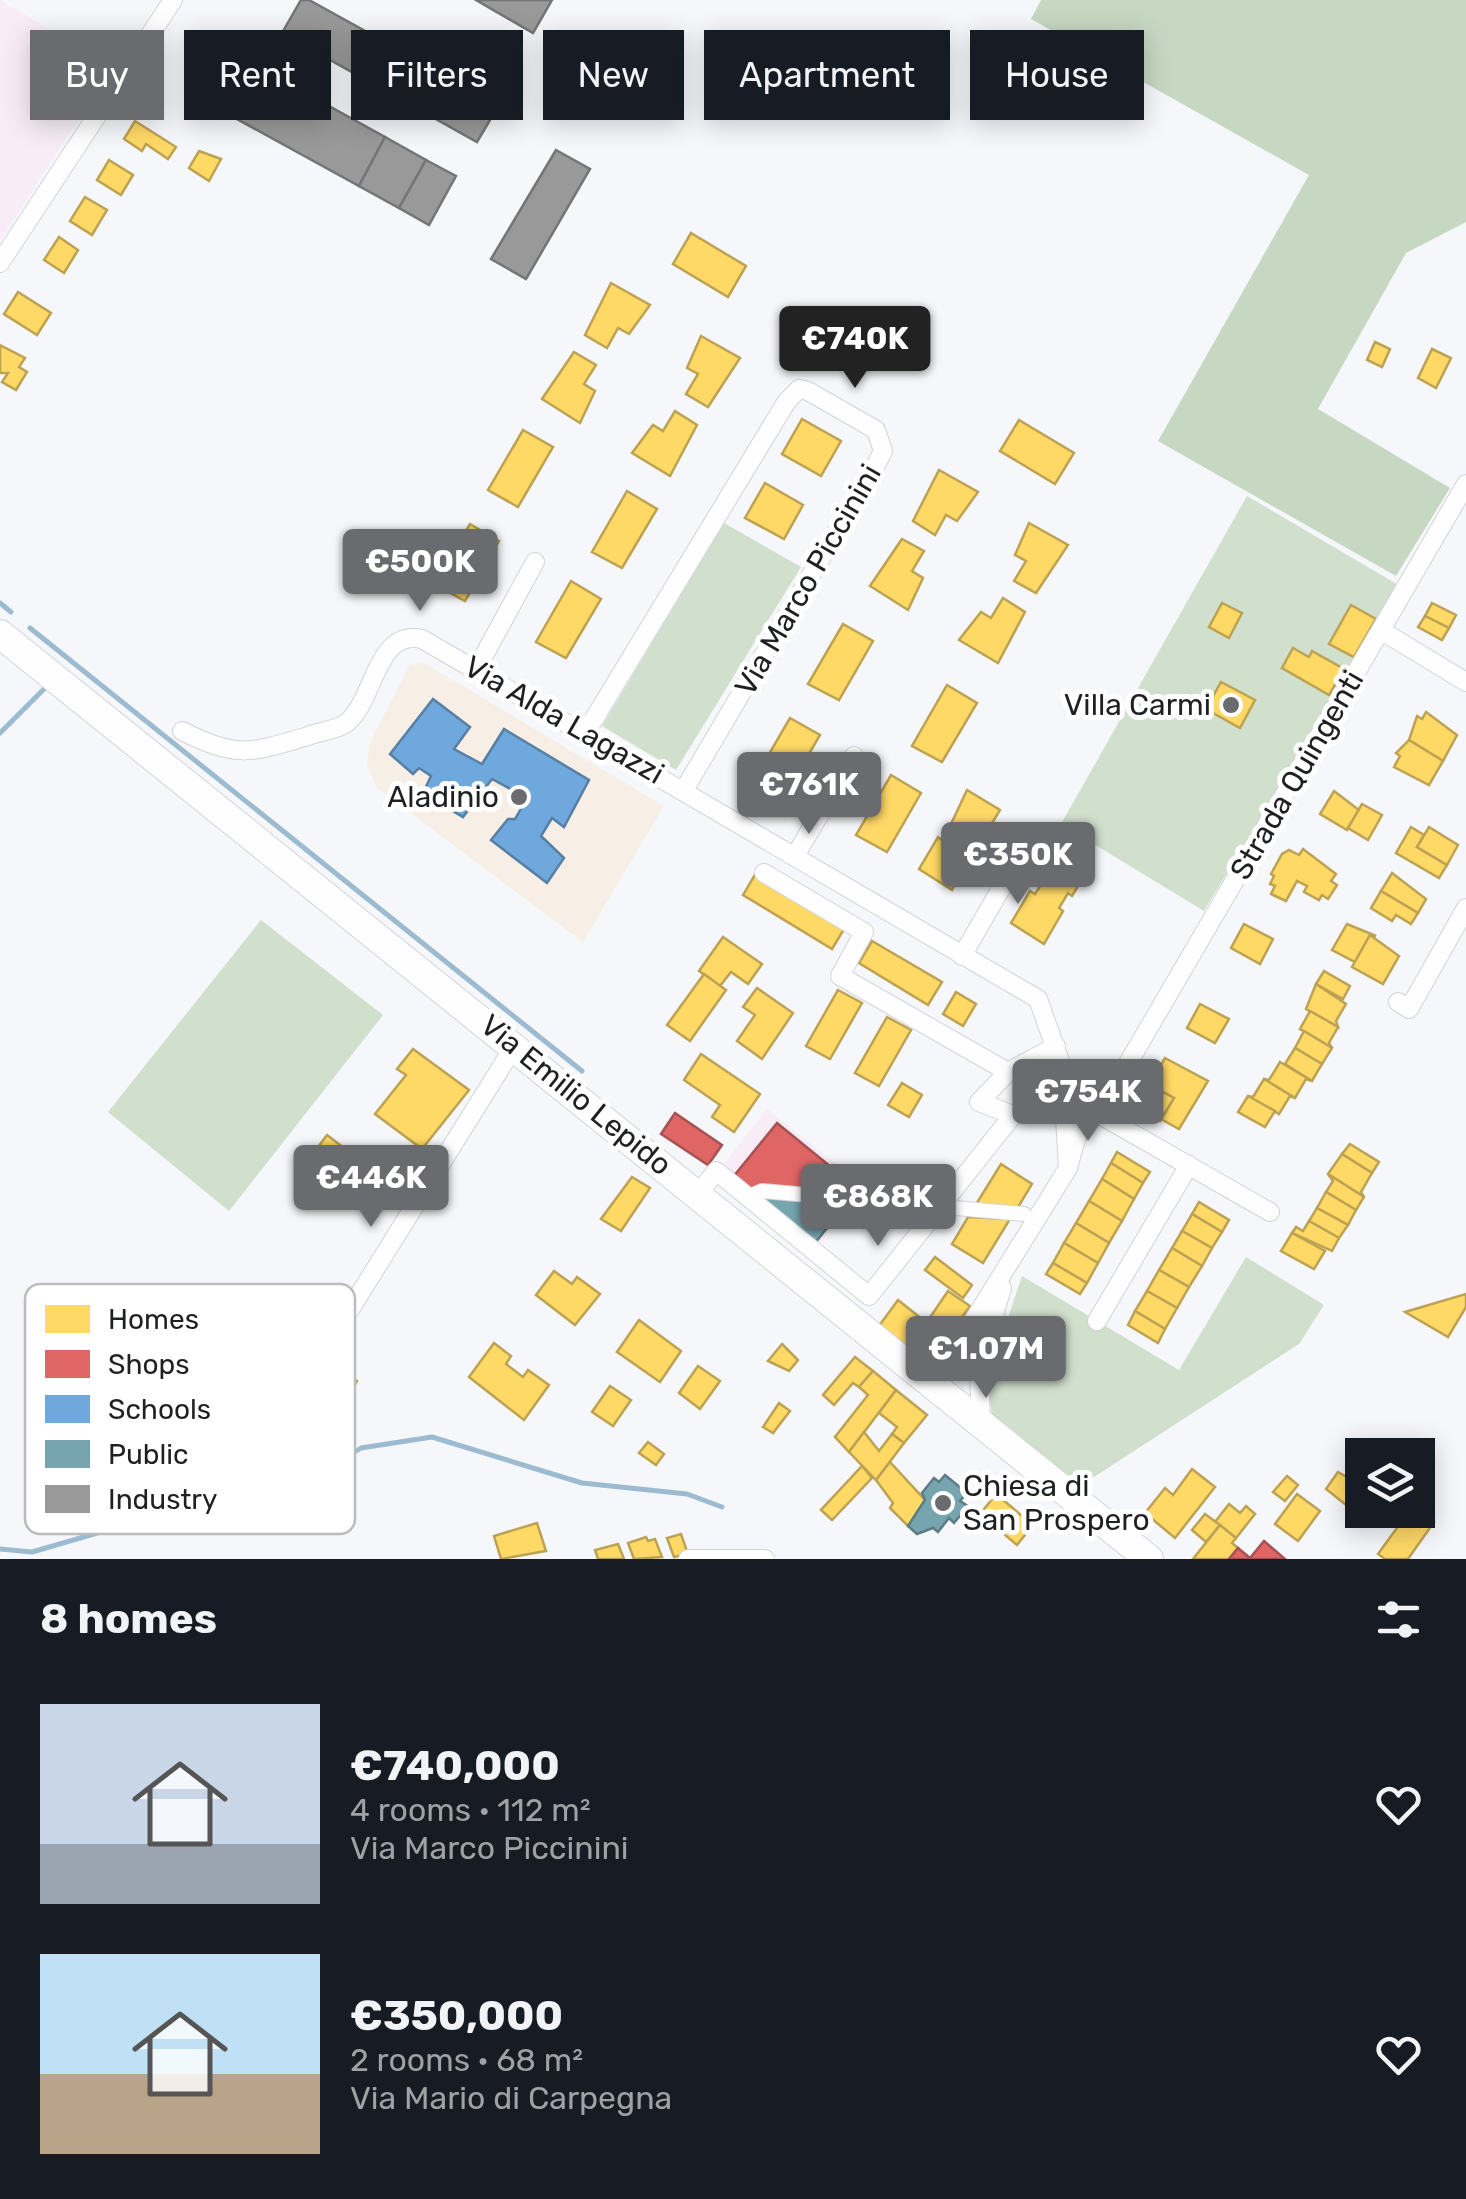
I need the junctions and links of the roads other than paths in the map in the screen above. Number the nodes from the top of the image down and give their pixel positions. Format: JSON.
{"nodes":[{"id":1,"x":173,"y":0,"type":"edge"},
{"id":2,"x":0,"y":263,"type":"edge"},
{"id":3,"x":1466,"y":484,"type":"edge"},
{"id":4,"x":536,"y":562,"type":"dead end"},
{"id":5,"x":1382,"y":631,"type":"junction"},
{"id":6,"x":0,"y":634,"type":"edge"},
{"id":7,"x":478,"y":668,"type":"junction"},
{"id":8,"x":1466,"y":682,"type":"edge"},
{"id":9,"x":182,"y":732,"type":"dead end"},
{"id":10,"x":586,"y":732,"type":"junction"},
{"id":11,"x":854,"y":756,"type":"dead end"},
{"id":12,"x":684,"y":790,"type":"junction"},
{"id":13,"x":1032,"y":834,"type":"dead end"},
{"id":14,"x":796,"y":856,"type":"junction"},
{"id":15,"x":764,"y":873,"type":"dead end"},
{"id":16,"x":1466,"y":908,"type":"edge"},
{"id":17,"x":962,"y":956,"type":"junction"},
{"id":18,"x":1398,"y":1002,"type":"dead end"},
{"id":19,"x":514,"y":1045,"type":"junction"},
{"id":20,"x":1056,"y":1046,"type":"junction"},
{"id":21,"x":1127,"y":1064,"type":"junction"},
{"id":22,"x":1008,"y":1072,"type":"junction"},
{"id":23,"x":1077,"y":1083,"type":"junction"},
{"id":24,"x":1085,"y":1112,"type":"junction"},
{"id":25,"x":1190,"y":1165,"type":"junction"},
{"id":26,"x":699,"y":1193,"type":"junction"},
{"id":27,"x":748,"y":1197,"type":"junction"},
{"id":28,"x":943,"y":1207,"type":"junction"},
{"id":29,"x":1270,"y":1212,"type":"dead end"},
{"id":30,"x":1024,"y":1214,"type":"dead end"},
{"id":31,"x":1009,"y":1263,"type":"junction"},
{"id":32,"x":355,"y":1300,"type":"edge"},
{"id":33,"x":1098,"y":1321,"type":"dead end"},
{"id":34,"x":978,"y":1365,"type":"junction"},
{"id":35,"x":942,"y":1394,"type":"junction"},
{"id":36,"x":982,"y":1427,"type":"junction"},
{"id":37,"x":688,"y":1559,"type":"edge"},
{"id":38,"x":765,"y":1559,"type":"edge"},
{"id":39,"x":1149,"y":1559,"type":"edge"}],
"edges":[{"from":1,"to":2,"type":"street"},
{"from":3,"to":5,"type":"street","name":"Strada Quingenti"},
{"from":4,"to":7,"type":"street"},
{"from":5,"to":8,"type":"street"},
{"from":5,"to":21,"type":"street","name":"Strada Quingenti"},
{"from":6,"to":19,"type":"main road","name":"Via Emilio Lepido"},
{"from":7,"to":9,"type":"street","name":"Via Alda Lagazzi"},
{"from":7,"to":10,"type":"street","name":"Via Alda Lagazzi"},
{"from":10,"to":12,"type":"street","name":"Via Alda Lagazzi"},
{"from":10,"to":12,"type":"street","name":"Via Marco Piccinini"},
{"from":11,"to":14,"type":"street"},
{"from":12,"to":14,"type":"street","name":"Via Alda Lagazzi"},
{"from":13,"to":17,"type":"street"},
{"from":14,"to":17,"type":"street","name":"Via Alda Lagazzi"},
{"from":15,"to":22,"type":"street"},
{"from":16,"to":18,"type":"street"},
{"from":17,"to":20,"type":"street","name":"Via Alda Lagazzi"},
{"from":19,"to":26,"type":"main road","name":"Via Emilio Lepido"},
{"from":19,"to":32,"type":"street"},
{"from":20,"to":22,"type":"street"},
{"from":20,"to":23,"type":"street","name":"Via Alda Lagazzi"},
{"from":21,"to":23,"type":"street"},
{"from":21,"to":24,"type":"street","name":"Strada Quingenti"},
{"from":22,"to":28,"type":"street"},
{"from":23,"to":24,"type":"street"},
{"from":23,"to":24,"type":"street"},
{"from":24,"to":25,"type":"street"},
{"from":24,"to":31,"type":"street"},
{"from":25,"to":29,"type":"street"},
{"from":25,"to":33,"type":"street"},
{"from":26,"to":27,"type":"street"},
{"from":26,"to":35,"type":"main road","name":"Via Emilio Lepido"},
{"from":27,"to":28,"type":"street"},
{"from":27,"to":28,"type":"street"},
{"from":28,"to":30,"type":"street"},
{"from":31,"to":34,"type":"street"},
{"from":31,"to":35,"type":"street"},
{"from":34,"to":35,"type":"street"},
{"from":34,"to":36,"type":"street"},
{"from":35,"to":36,"type":"main road","name":"Via Emilio Lepido"},
{"from":36,"to":39,"type":"main road","name":"Via Emilio Lepido"},
{"from":37,"to":38,"type":"street"}]}
